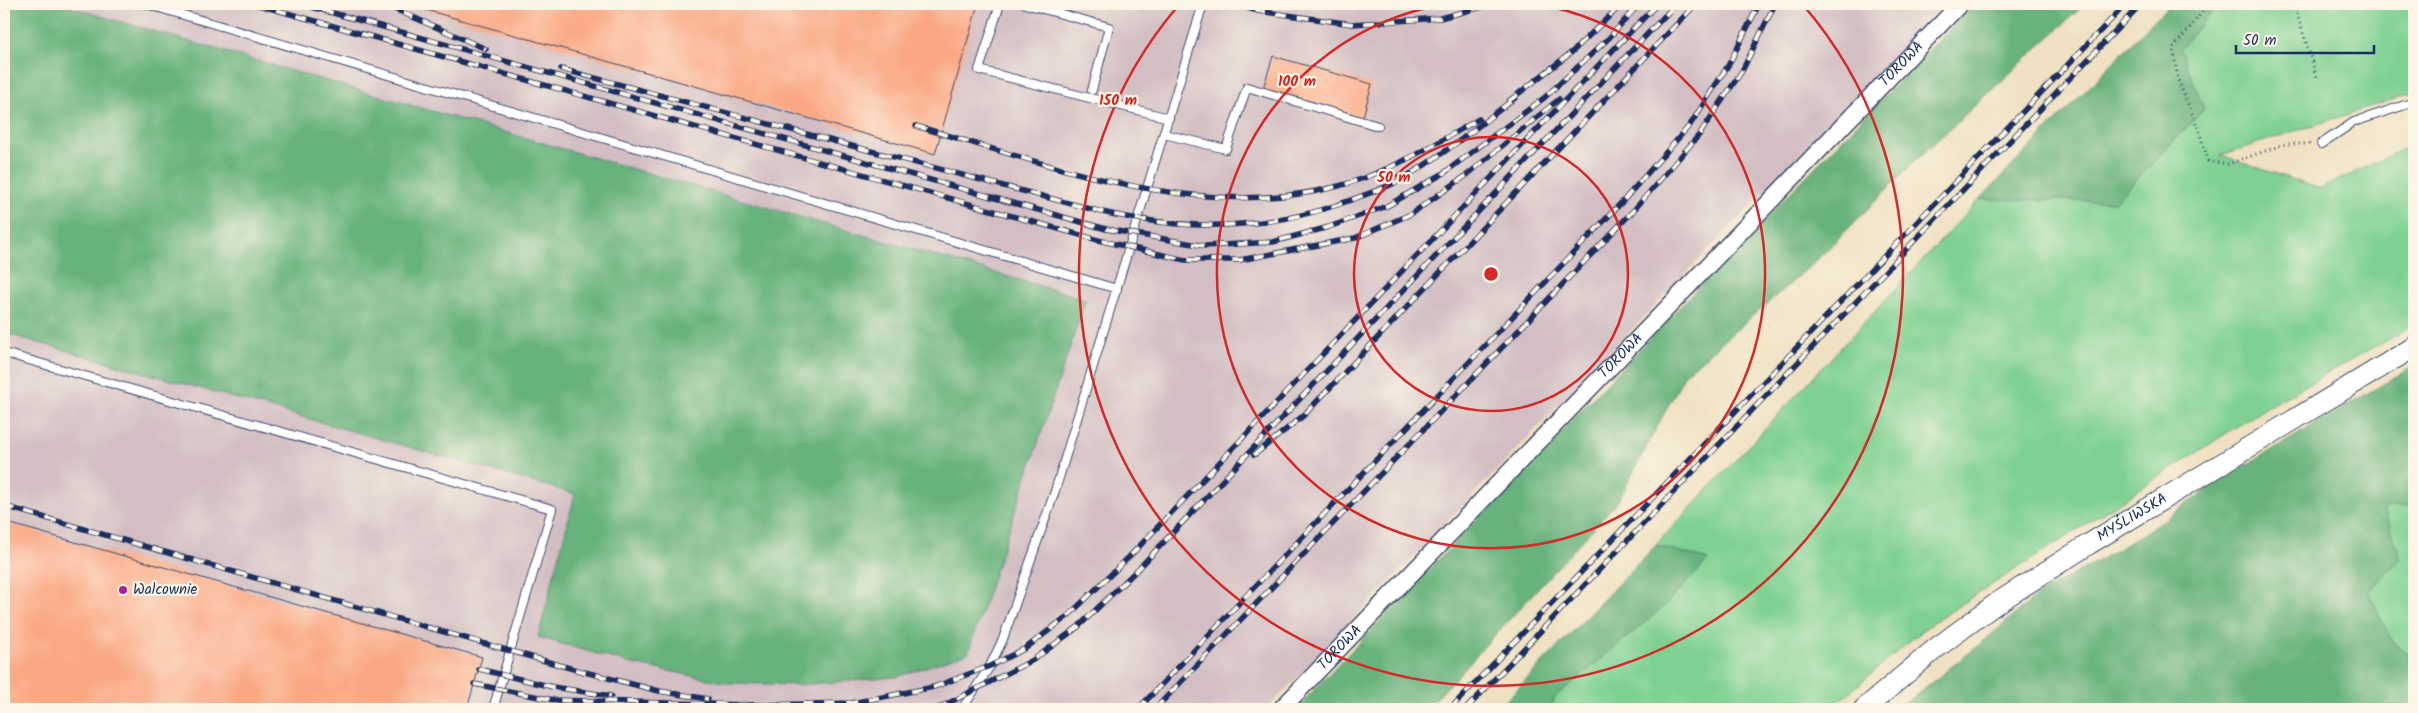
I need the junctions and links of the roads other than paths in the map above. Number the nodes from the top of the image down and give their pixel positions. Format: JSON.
{"nodes":[{"id":1,"x":146,"y":4,"type":"edge"},
{"id":2,"x":1000,"y":4,"type":"edge"},
{"id":3,"x":1025,"y":4,"type":"edge"},
{"id":4,"x":1203,"y":4,"type":"edge"},
{"id":5,"x":1960,"y":4,"type":"edge"},
{"id":6,"x":1092,"y":90,"type":"dead end"},
{"id":7,"x":2414,"y":102,"type":"edge"},
{"id":8,"x":1169,"y":118,"type":"junction"},
{"id":9,"x":1378,"y":126,"type":"dead end"},
{"id":10,"x":1164,"y":134,"type":"junction"},
{"id":11,"x":2321,"y":144,"type":"road end"},
{"id":12,"x":1117,"y":289,"type":"junction"},
{"id":13,"x":2414,"y":347,"type":"edge"},
{"id":14,"x":4,"y":353,"type":"edge"},
{"id":15,"x":493,"y":709,"type":"edge"},
{"id":16,"x":962,"y":709,"type":"edge"},
{"id":17,"x":1281,"y":709,"type":"edge"},
{"id":18,"x":1864,"y":709,"type":"edge"}],
"edges":[{"from":1,"to":12,"type":"lane"},
{"from":2,"to":8,"type":"lane"},
{"from":3,"to":6,"type":"lane"},
{"from":4,"to":8,"type":"lane"},
{"from":5,"to":17,"type":"street","name":"TOROWA"},
{"from":7,"to":11,"type":"lane"},
{"from":8,"to":10,"type":"lane"},
{"from":9,"to":10,"type":"lane"},
{"from":10,"to":12,"type":"lane"},
{"from":12,"to":16,"type":"lane"},
{"from":13,"to":18,"type":"street","name":"MYŚLIWSKA"},
{"from":14,"to":15,"type":"lane"}]}
